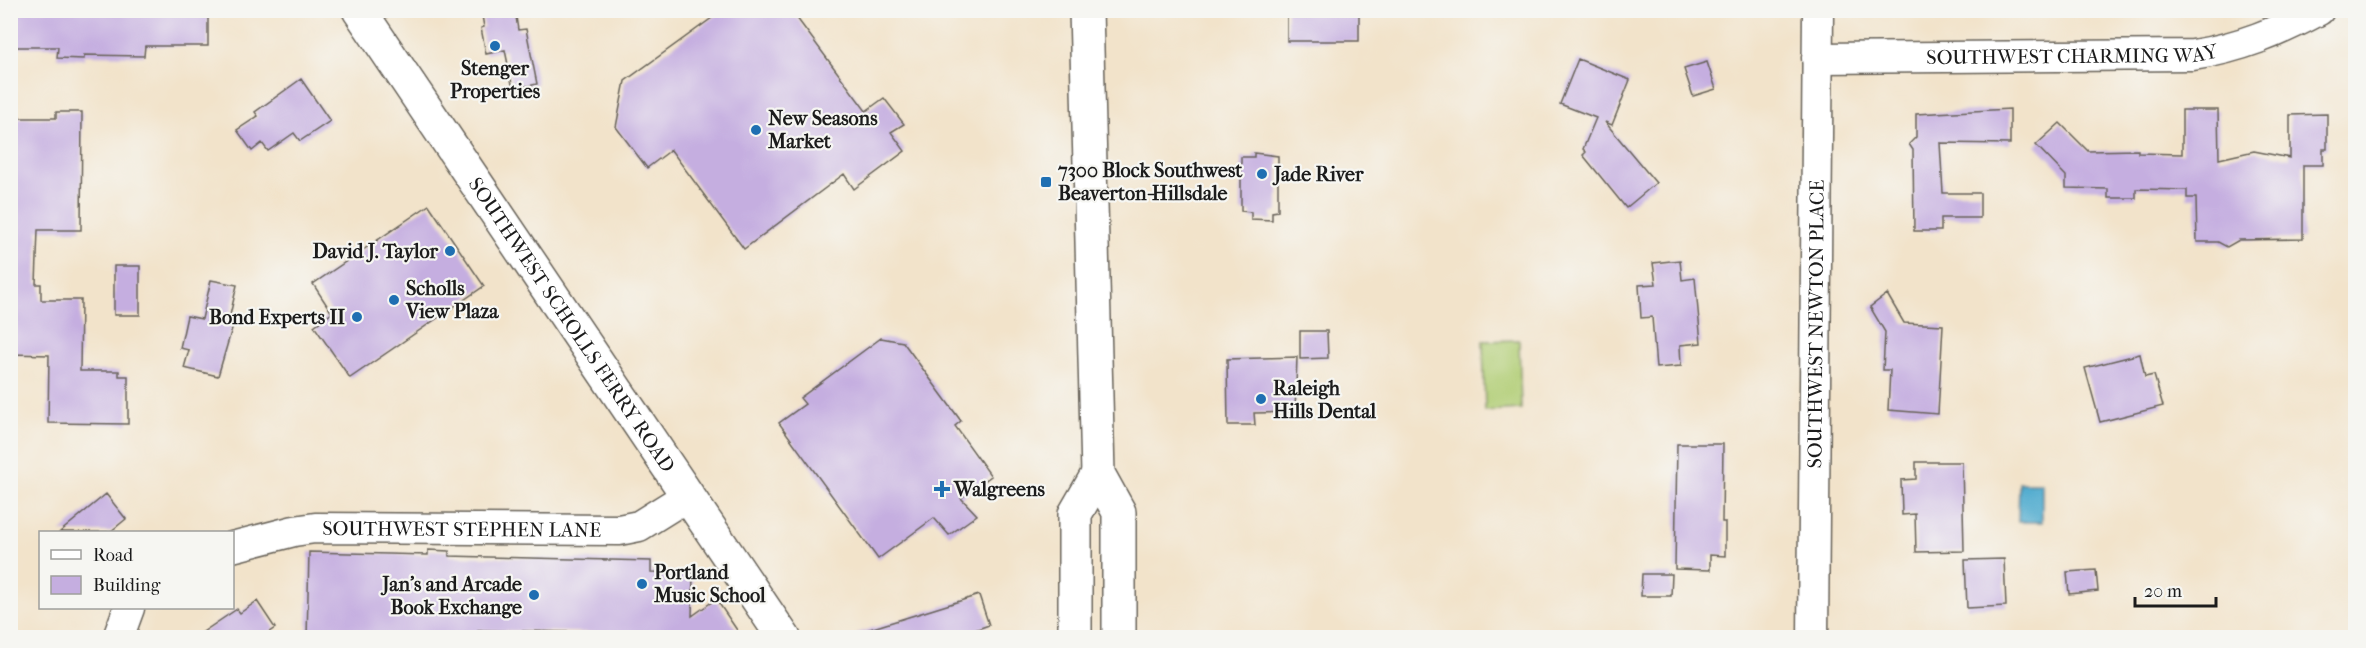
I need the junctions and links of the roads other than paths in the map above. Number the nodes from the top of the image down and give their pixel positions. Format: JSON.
{"nodes":[{"id":1,"x":359,"y":10,"type":"edge"},
{"id":2,"x":1086,"y":10,"type":"edge"},
{"id":3,"x":1818,"y":10,"type":"edge"},
{"id":4,"x":2319,"y":10,"type":"edge"},
{"id":5,"x":1817,"y":58,"type":"junction"},
{"id":6,"x":1098,"y":474,"type":"junction"},
{"id":7,"x":687,"y":496,"type":"junction"},
{"id":8,"x":234,"y":546,"type":"edge"},
{"id":9,"x":129,"y":609,"type":"edge"},
{"id":10,"x":118,"y":638,"type":"edge"},
{"id":11,"x":784,"y":638,"type":"edge"},
{"id":12,"x":1075,"y":638,"type":"edge"},
{"id":13,"x":1119,"y":638,"type":"edge"},
{"id":14,"x":1813,"y":638,"type":"edge"}],
"edges":[{"from":1,"to":7,"type":"main road","name":"SOUTHWEST SCHOLLS FERRY ROAD"},
{"from":2,"to":6,"type":"main road"},
{"from":3,"to":5,"type":"street","name":"SOUTHWEST NEWTON PLACE"},
{"from":4,"to":5,"type":"street","name":"SOUTHWEST CHARMING WAY"},
{"from":5,"to":14,"type":"street","name":"SOUTHWEST NEWTON PLACE"},
{"from":6,"to":12,"type":"main road"},
{"from":6,"to":13,"type":"main road"},
{"from":7,"to":8,"type":"street","name":"SOUTHWEST STEPHEN LANE"},
{"from":7,"to":11,"type":"main road","name":"SOUTHWEST SCHOLLS FERRY ROAD"},
{"from":9,"to":10,"type":"street"}]}
